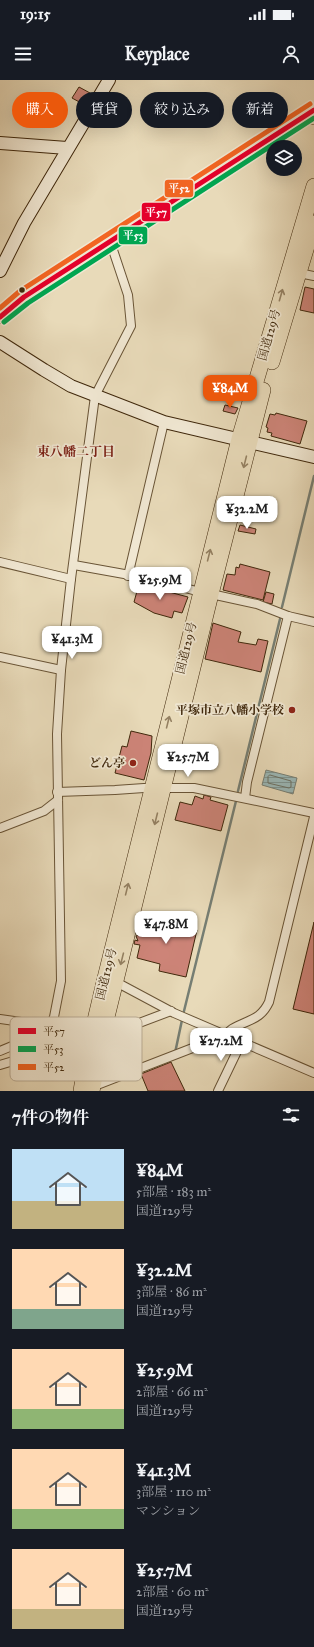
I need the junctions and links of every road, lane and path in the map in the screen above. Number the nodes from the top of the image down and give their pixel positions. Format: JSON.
{"nodes":[{"id":1,"x":109,"y":80,"type":"edge"},
{"id":2,"x":311,"y":114,"type":"edge"},
{"id":3,"x":0,"y":143,"type":"edge"},
{"id":4,"x":67,"y":148,"type":"junction"},
{"id":5,"x":314,"y":186,"type":"edge"},
{"id":6,"x":314,"y":223,"type":"edge"},
{"id":7,"x":110,"y":242,"type":"junction"},
{"id":8,"x":0,"y":271,"type":"edge"},
{"id":9,"x":298,"y":273,"type":"junction"},
{"id":10,"x":314,"y":276,"type":"edge"},
{"id":11,"x":0,"y":317,"type":"edge"},
{"id":12,"x":0,"y":342,"type":"edge"},
{"id":13,"x":95,"y":396,"type":"junction"},
{"id":14,"x":164,"y":422,"type":"junction"},
{"id":15,"x":244,"y":440,"type":"junction"},
{"id":16,"x":314,"y":457,"type":"edge"},
{"id":17,"x":0,"y":562,"type":"edge"},
{"id":18,"x":74,"y":565,"type":"junction"},
{"id":19,"x":128,"y":576,"type":"junction"},
{"id":20,"x":71,"y":579,"type":"junction"},
{"id":21,"x":205,"y":593,"type":"junction"},
{"id":22,"x":288,"y":616,"type":"junction"},
{"id":23,"x":314,"y":622,"type":"edge"},
{"id":24,"x":0,"y":657,"type":"edge"},
{"id":25,"x":61,"y":670,"type":"junction"},
{"id":26,"x":158,"y":788,"type":"junction"},
{"id":27,"x":57,"y":796,"type":"junction"},
{"id":28,"x":245,"y":798,"type":"junction"},
{"id":29,"x":314,"y":813,"type":"edge"},
{"id":30,"x":314,"y":817,"type":"edge"},
{"id":31,"x":0,"y":828,"type":"edge"},
{"id":32,"x":116,"y":982,"type":"junction"},
{"id":33,"x":171,"y":1011,"type":"junction"},
{"id":34,"x":54,"y":1017,"type":"edge"},
{"id":35,"x":101,"y":1017,"type":"edge"},
{"id":36,"x":103,"y":1017,"type":"edge"},
{"id":37,"x":0,"y":1019,"type":"edge"},
{"id":38,"x":10,"y":1020,"type":"edge"},
{"id":39,"x":142,"y":1021,"type":"edge"},
{"id":40,"x":226,"y":1034,"type":"junction"},
{"id":41,"x":242,"y":1041,"type":"junction"},
{"id":42,"x":10,"y":1047,"type":"edge"},
{"id":43,"x":0,"y":1051,"type":"edge"},
{"id":44,"x":10,"y":1062,"type":"edge"},
{"id":45,"x":0,"y":1065,"type":"edge"},
{"id":46,"x":142,"y":1067,"type":"edge"},
{"id":47,"x":314,"y":1073,"type":"edge"},
{"id":48,"x":105,"y":1081,"type":"edge"},
{"id":49,"x":84,"y":1089,"type":"edge"},
{"id":50,"x":218,"y":1091,"type":"edge"}],
"edges":[{"from":1,"to":4,"type":"street"},
{"from":2,"to":7,"type":"street"},
{"from":3,"to":4,"type":"street"},
{"from":4,"to":8,"type":"street"},
{"from":15,"to":5,"type":"highway","name":"国道129号","one_way":true},
{"from":6,"to":9,"type":"highway","name":"国道129号"},
{"from":7,"to":11,"type":"street"},
{"from":7,"to":13,"type":"street"},
{"from":9,"to":10,"type":"street"},
{"from":9,"to":15,"type":"highway","name":"国道129号"},
{"from":12,"to":13,"type":"street"},
{"from":13,"to":14,"type":"street"},
{"from":13,"to":18,"type":"street"},
{"from":14,"to":15,"type":"street"},
{"from":14,"to":19,"type":"street"},
{"from":15,"to":16,"type":"street"},
{"from":15,"to":21,"type":"highway","name":"国道129号"},
{"from":17,"to":20,"type":"street"},
{"from":18,"to":19,"type":"street"},
{"from":18,"to":20,"type":"street"},
{"from":19,"to":21,"type":"street"},
{"from":20,"to":25,"type":"street"},
{"from":21,"to":22,"type":"street"},
{"from":21,"to":26,"type":"highway","name":"国道129号"},
{"from":22,"to":23,"type":"street"},
{"from":22,"to":28,"type":"street"},
{"from":24,"to":25,"type":"street"},
{"from":25,"to":27,"type":"street"},
{"from":26,"to":27,"type":"street"},
{"from":26,"to":28,"type":"street"},
{"from":26,"to":32,"type":"highway","name":"国道129号","one_way":true},
{"from":35,"to":26,"type":"highway","name":"国道129号","one_way":true},
{"from":27,"to":31,"type":"street"},
{"from":27,"to":34,"type":"street"},
{"from":28,"to":29,"type":"street"},
{"from":30,"to":40,"type":"street"},
{"from":32,"to":33,"type":"street"},
{"from":32,"to":36,"type":"highway","name":"国道129号"},
{"from":33,"to":39,"type":"street"},
{"from":33,"to":40,"type":"street"},
{"from":37,"to":38,"type":"street"},
{"from":40,"to":41,"type":"street"},
{"from":40,"to":46,"type":"street"},
{"from":41,"to":47,"type":"street"},
{"from":41,"to":50,"type":"street"},
{"from":42,"to":43,"type":"street"},
{"from":44,"to":45,"type":"street"},
{"from":48,"to":49,"type":"street"}]}
